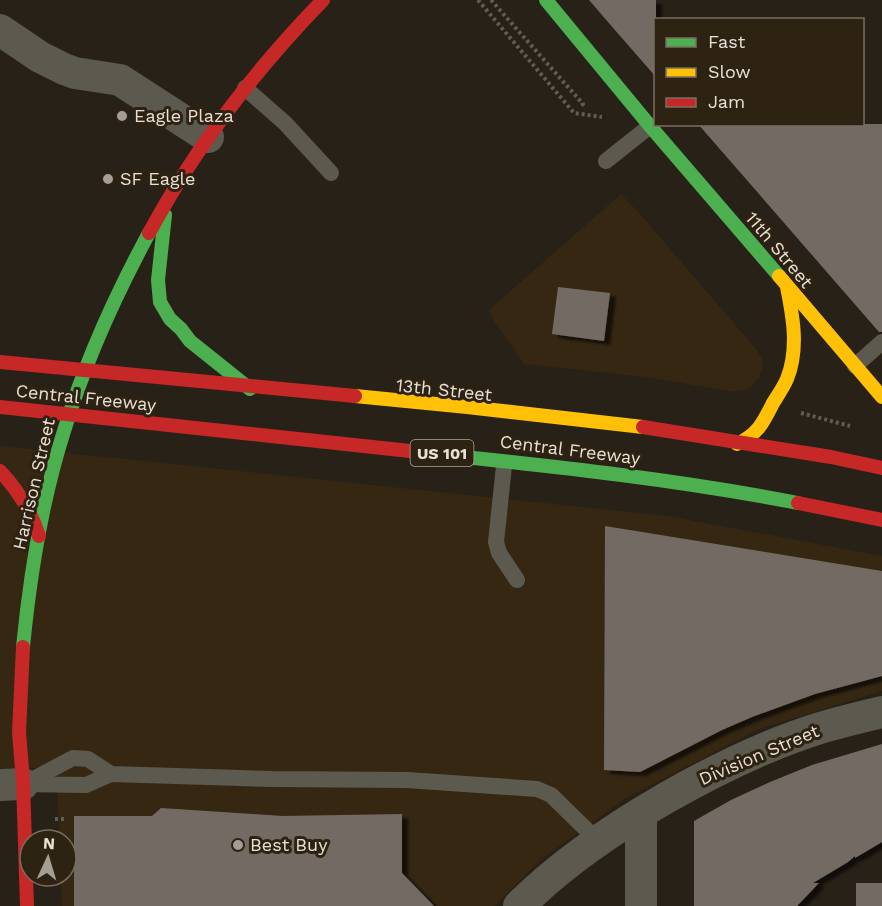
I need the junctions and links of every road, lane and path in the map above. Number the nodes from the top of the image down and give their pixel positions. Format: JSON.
{"nodes":[{"id":1,"x":478,"y":0,"type":"edge"},
{"id":2,"x":491,"y":0,"type":"edge"},
{"id":3,"x":546,"y":0,"type":"edge"},
{"id":4,"x":321,"y":1,"type":"edge"},
{"id":5,"x":0,"y":30,"type":"edge"},
{"id":6,"x":245,"y":88,"type":"junction"},
{"id":7,"x":579,"y":107,"type":"dead end"},
{"id":8,"x":650,"y":126,"type":"junction"},
{"id":9,"x":208,"y":137,"type":"junction"},
{"id":10,"x":606,"y":161,"type":"dead end"},
{"id":11,"x":331,"y":173,"type":"dead end"},
{"id":12,"x":166,"y":204,"type":"junction"},
{"id":13,"x":787,"y":287,"type":"junction"},
{"id":14,"x":882,"y":342,"type":"edge"},
{"id":15,"x":0,"y":362,"type":"edge"},
{"id":16,"x":855,"y":366,"type":"junction"},
{"id":17,"x":84,"y":371,"type":"junction"},
{"id":18,"x":250,"y":389,"type":"junction"},
{"id":19,"x":882,"y":397,"type":"edge"},
{"id":20,"x":0,"y":408,"type":"edge"},
{"id":21,"x":795,"y":411,"type":"dead end"},
{"id":22,"x":68,"y":418,"type":"junction"},
{"id":23,"x":850,"y":426,"type":"dead end"},
{"id":24,"x":737,"y":444,"type":"junction"},
{"id":25,"x":504,"y":466,"type":"junction"},
{"id":26,"x":882,"y":468,"type":"edge"},
{"id":27,"x":0,"y":471,"type":"edge"},
{"id":28,"x":882,"y":474,"type":"edge"},
{"id":29,"x":882,"y":521,"type":"edge"},
{"id":30,"x":39,"y":536,"type":"junction"},
{"id":31,"x":517,"y":580,"type":"dead end"},
{"id":32,"x":882,"y":712,"type":"edge"},
{"id":33,"x":111,"y":774,"type":"junction"},
{"id":34,"x":12,"y":785,"type":"edge"},
{"id":35,"x":641,"y":813,"type":"junction"},
{"id":36,"x":55,"y":819,"type":"dead end"},
{"id":37,"x":64,"y":819,"type":"dead end"},
{"id":38,"x":598,"y":841,"type":"junction"},
{"id":39,"x":27,"y":906,"type":"edge"},
{"id":40,"x":519,"y":906,"type":"edge"},
{"id":41,"x":641,"y":906,"type":"edge"}],
"edges":[{"from":1,"to":8,"type":"path"},
{"from":2,"to":7,"type":"path"},
{"from":3,"to":8,"type":"main road","name":"11th Street"},
{"from":4,"to":6,"type":"main road","name":"Harrison Street"},
{"from":5,"to":9,"type":"street"},
{"from":6,"to":9,"type":"main road","name":"Harrison Street"},
{"from":6,"to":11,"type":"lane"},
{"from":8,"to":10,"type":"lane"},
{"from":8,"to":13,"type":"main road","name":"11th Street"},
{"from":9,"to":12,"type":"main road","name":"Harrison Street"},
{"from":12,"to":17,"type":"main road","name":"Harrison Street"},
{"from":12,"to":18,"type":"main road"},
{"from":13,"to":16,"type":"main road","name":"11th Street"},
{"from":13,"to":24,"type":"main road"},
{"from":14,"to":16,"type":"lane"},
{"from":15,"to":17,"type":"main road","name":"13th Street"},
{"from":15,"to":26,"type":"main road","name":"Central Freeway","bridge":true},
{"from":16,"to":19,"type":"main road","name":"11th Street"},
{"from":17,"to":18,"type":"main road","name":"13th Street"},
{"from":17,"to":22,"type":"main road","name":"Harrison Street"},
{"from":18,"to":24,"type":"main road","name":"13th Street"},
{"from":20,"to":22,"type":"main road"},
{"from":20,"to":29,"type":"main road","name":"Central Freeway","number":"US 101","bridge":true},
{"from":21,"to":23,"type":"path"},
{"from":22,"to":25,"type":"main road"},
{"from":22,"to":30,"type":"main road","name":"Harrison Street"},
{"from":24,"to":28,"type":"main road","name":"13th Street"},
{"from":25,"to":29,"type":"main road"},
{"from":25,"to":31,"type":"lane"},
{"from":27,"to":30,"type":"main road"},
{"from":30,"to":34,"type":"main road","name":"Harrison Street"},
{"from":32,"to":35,"type":"street","name":"Division Street"},
{"from":33,"to":34,"type":"lane"},
{"from":33,"to":34,"type":"lane"},
{"from":33,"to":38,"type":"lane"},
{"from":34,"to":39,"type":"main road","name":"Harrison Street"},
{"from":35,"to":38,"type":"street","name":"Division Street"},
{"from":35,"to":41,"type":"street"},
{"from":36,"to":37,"type":"path"},
{"from":38,"to":40,"type":"street","name":"Division Street"}]}
